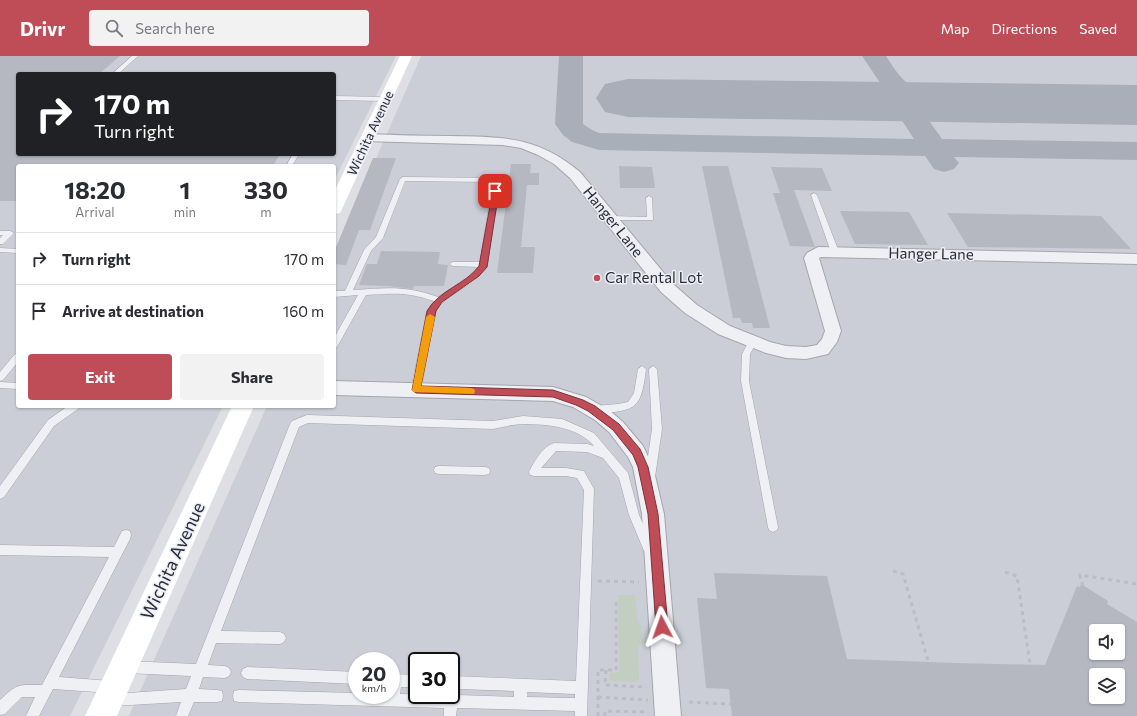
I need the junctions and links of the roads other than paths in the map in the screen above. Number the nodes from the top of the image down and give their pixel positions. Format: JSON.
{"nodes":[{"id":1,"x":135,"y":56,"type":"edge"},
{"id":2,"x":406,"y":56,"type":"edge"},
{"id":3,"x":117,"y":72,"type":"edge"},
{"id":4,"x":336,"y":98,"type":"edge"},
{"id":5,"x":386,"y":99,"type":"junction"},
{"id":6,"x":367,"y":138,"type":"junction"},
{"id":7,"x":814,"y":195,"type":"dead end"},
{"id":8,"x":649,"y":198,"type":"dead end"},
{"id":9,"x":336,"y":205,"type":"edge"},
{"id":10,"x":610,"y":218,"type":"junction"},
{"id":11,"x":0,"y":233,"type":"edge"},
{"id":12,"x":0,"y":242,"type":"edge"},
{"id":13,"x":0,"y":250,"type":"edge"},
{"id":14,"x":16,"y":251,"type":"edge"},
{"id":15,"x":834,"y":252,"type":"junction"},
{"id":16,"x":1137,"y":259,"type":"edge"},
{"id":17,"x":453,"y":264,"type":"dead end"},
{"id":18,"x":483,"y":264,"type":"junction"},
{"id":19,"x":364,"y":292,"type":"junction"},
{"id":20,"x":336,"y":294,"type":"edge"},
{"id":21,"x":347,"y":294,"type":"junction"},
{"id":22,"x":439,"y":300,"type":"junction"},
{"id":23,"x":336,"y":341,"type":"edge"},
{"id":24,"x":753,"y":342,"type":"junction"},
{"id":25,"x":16,"y":358,"type":"edge"},
{"id":26,"x":642,"y":369,"type":"dead end"},
{"id":27,"x":653,"y":369,"type":"dead end"},
{"id":28,"x":0,"y":378,"type":"edge"},
{"id":29,"x":0,"y":386,"type":"edge"},
{"id":30,"x":16,"y":386,"type":"edge"},
{"id":31,"x":336,"y":388,"type":"edge"},
{"id":32,"x":416,"y":390,"type":"junction"},
{"id":33,"x":72,"y":408,"type":"edge"},
{"id":34,"x":243,"y":408,"type":"edge"},
{"id":35,"x":594,"y":410,"type":"junction"},
{"id":36,"x":609,"y":455,"type":"junction"},
{"id":37,"x":439,"y":470,"type":"dead end"},
{"id":38,"x":486,"y":471,"type":"dead end"},
{"id":39,"x":648,"y":492,"type":"junction"},
{"id":40,"x":0,"y":494,"type":"edge"},
{"id":41,"x":773,"y":527,"type":"dead end"},
{"id":42,"x":126,"y":535,"type":"dead end"},
{"id":43,"x":0,"y":550,"type":"edge"},
{"id":44,"x":118,"y":552,"type":"junction"},
{"id":45,"x":649,"y":575,"type":"junction"},
{"id":46,"x":213,"y":637,"type":"junction"},
{"id":47,"x":280,"y":638,"type":"dead end"},
{"id":48,"x":199,"y":671,"type":"junction"},
{"id":49,"x":225,"y":672,"type":"dead end"},
{"id":50,"x":246,"y":673,"type":"dead end"},
{"id":51,"x":348,"y":678,"type":"edge"},
{"id":52,"x":460,"y":682,"type":"edge"},
{"id":53,"x":521,"y":685,"type":"junction"},
{"id":54,"x":47,"y":686,"type":"junction"},
{"id":55,"x":582,"y":688,"type":"junction"},
{"id":56,"x":112,"y":693,"type":"edge"},
{"id":57,"x":190,"y":695,"type":"junction"},
{"id":58,"x":217,"y":696,"type":"dead end"},
{"id":59,"x":239,"y":696,"type":"dead end"},
{"id":60,"x":348,"y":699,"type":"edge"},
{"id":61,"x":460,"y":702,"type":"edge"},
{"id":62,"x":520,"y":703,"type":"junction"},
{"id":63,"x":452,"y":704,"type":"edge"},
{"id":64,"x":0,"y":709,"type":"edge"},
{"id":65,"x":581,"y":710,"type":"edge"},
{"id":66,"x":657,"y":714,"type":"edge"},
{"id":67,"x":32,"y":716,"type":"edge"},
{"id":68,"x":182,"y":716,"type":"edge"},
{"id":69,"x":450,"y":716,"type":"edge"}],
"edges":[{"from":1,"to":3,"type":"lane"},
{"from":2,"to":5,"type":"main road","name":"Wichita Avenue"},
{"from":4,"to":5,"type":"lane"},
{"from":5,"to":6,"type":"main road","name":"Wichita Avenue"},
{"from":6,"to":9,"type":"main road","name":"Wichita Avenue"},
{"from":6,"to":10,"type":"street","name":"Hanger Lane"},
{"from":7,"to":15,"type":"lane"},
{"from":8,"to":10,"type":"lane"},
{"from":10,"to":24,"type":"street","name":"Hanger Lane"},
{"from":11,"to":12,"type":"lane"},
{"from":13,"to":14,"type":"lane"},
{"from":15,"to":16,"type":"street","name":"Hanger Lane"},
{"from":15,"to":24,"type":"street","name":"Hanger Lane"},
{"from":17,"to":18,"type":"lane"},
{"from":18,"to":21,"type":"lane"},
{"from":18,"to":22,"type":"lane"},
{"from":19,"to":21,"type":"lane"},
{"from":19,"to":22,"type":"lane"},
{"from":19,"to":23,"type":"lane"},
{"from":20,"to":21,"type":"lane"},
{"from":22,"to":32,"type":"lane"},
{"from":24,"to":41,"type":"lane"},
{"from":25,"to":28,"type":"lane"},
{"from":26,"to":35,"type":"lane"},
{"from":27,"to":39,"type":"lane"},
{"from":29,"to":30,"type":"lane"},
{"from":31,"to":32,"type":"street"},
{"from":32,"to":35,"type":"street"},
{"from":33,"to":40,"type":"lane"},
{"from":34,"to":56,"type":"main road","name":"Wichita Avenue"},
{"from":35,"to":39,"type":"street"},
{"from":36,"to":45,"type":"lane"},
{"from":36,"to":46,"type":"lane"},
{"from":36,"to":55,"type":"lane"},
{"from":37,"to":38,"type":"lane"},
{"from":39,"to":45,"type":"street"},
{"from":42,"to":44,"type":"lane"},
{"from":43,"to":44,"type":"lane"},
{"from":44,"to":54,"type":"lane"},
{"from":45,"to":66,"type":"street"},
{"from":46,"to":47,"type":"lane"},
{"from":46,"to":48,"type":"lane"},
{"from":48,"to":49,"type":"lane"},
{"from":48,"to":56,"type":"lane"},
{"from":48,"to":57,"type":"lane"},
{"from":50,"to":51,"type":"lane"},
{"from":52,"to":53,"type":"lane"},
{"from":53,"to":55,"type":"lane"},
{"from":53,"to":62,"type":"lane"},
{"from":54,"to":56,"type":"lane"},
{"from":54,"to":64,"type":"lane"},
{"from":54,"to":67,"type":"lane"},
{"from":55,"to":65,"type":"lane"},
{"from":56,"to":57,"type":"lane"},
{"from":57,"to":58,"type":"lane"},
{"from":57,"to":68,"type":"lane"},
{"from":59,"to":60,"type":"lane"},
{"from":61,"to":62,"type":"lane"},
{"from":62,"to":65,"type":"lane"},
{"from":63,"to":69,"type":"lane"}]}
